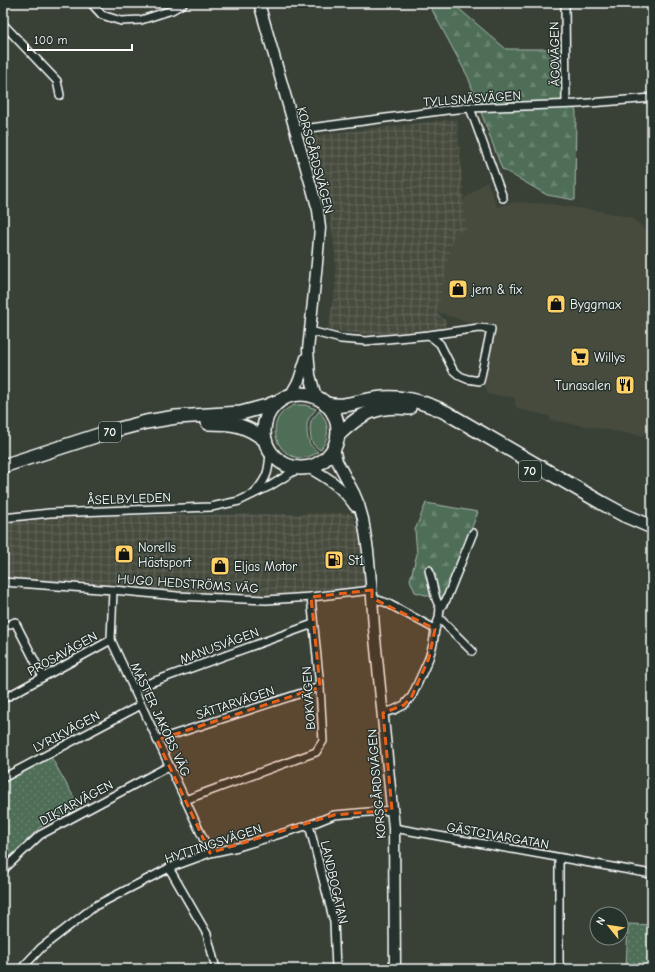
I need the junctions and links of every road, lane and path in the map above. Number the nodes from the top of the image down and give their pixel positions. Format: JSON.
{"nodes":[{"id":1,"x":92,"y":3,"type":"edge"},
{"id":2,"x":184,"y":3,"type":"edge"},
{"id":3,"x":259,"y":3,"type":"edge"},
{"id":4,"x":565,"y":3,"type":"edge"},
{"id":5,"x":3,"y":24,"type":"edge"},
{"id":6,"x":60,"y":95,"type":"dead end"},
{"id":7,"x":652,"y":98,"type":"edge"},
{"id":8,"x":566,"y":104,"type":"junction"},
{"id":9,"x":470,"y":108,"type":"junction"},
{"id":10,"x":3,"y":127,"type":"edge"},
{"id":11,"x":296,"y":130,"type":"junction"},
{"id":12,"x":3,"y":136,"type":"edge"},
{"id":13,"x":503,"y":198,"type":"dead end"},
{"id":14,"x":310,"y":331,"type":"junction"},
{"id":15,"x":429,"y":335,"type":"junction"},
{"id":16,"x":308,"y":350,"type":"junction"},
{"id":17,"x":316,"y":397,"type":"junction"},
{"id":18,"x":284,"y":399,"type":"junction"},
{"id":19,"x":327,"y":404,"type":"junction"},
{"id":20,"x":338,"y":435,"type":"junction"},
{"id":21,"x":268,"y":446,"type":"junction"},
{"id":22,"x":334,"y":448,"type":"junction"},
{"id":23,"x":3,"y":466,"type":"edge"},
{"id":24,"x":303,"y":468,"type":"junction"},
{"id":25,"x":3,"y":474,"type":"edge"},
{"id":26,"x":254,"y":494,"type":"junction"},
{"id":27,"x":3,"y":518,"type":"edge"},
{"id":28,"x":363,"y":519,"type":"junction"},
{"id":29,"x":652,"y":527,"type":"edge"},
{"id":30,"x":473,"y":533,"type":"dead end"},
{"id":31,"x":652,"y":537,"type":"edge"},
{"id":32,"x":429,"y":570,"type":"dead end"},
{"id":33,"x":3,"y":582,"type":"edge"},
{"id":34,"x":113,"y":590,"type":"junction"},
{"id":35,"x":372,"y":594,"type":"junction"},
{"id":36,"x":311,"y":597,"type":"junction"},
{"id":37,"x":440,"y":608,"type":"junction"},
{"id":38,"x":439,"y":618,"type":"junction"},
{"id":39,"x":314,"y":624,"type":"junction"},
{"id":40,"x":3,"y":627,"type":"edge"},
{"id":41,"x":435,"y":629,"type":"junction"},
{"id":42,"x":111,"y":640,"type":"junction"},
{"id":43,"x":472,"y":650,"type":"dead end"},
{"id":44,"x":43,"y":677,"type":"junction"},
{"id":45,"x":320,"y":687,"type":"junction"},
{"id":46,"x":133,"y":689,"type":"junction"},
{"id":47,"x":3,"y":699,"type":"edge"},
{"id":48,"x":141,"y":705,"type":"junction"},
{"id":49,"x":383,"y":713,"type":"junction"},
{"id":50,"x":157,"y":740,"type":"junction"},
{"id":51,"x":169,"y":766,"type":"junction"},
{"id":52,"x":3,"y":778,"type":"edge"},
{"id":53,"x":185,"y":800,"type":"junction"},
{"id":54,"x":392,"y":810,"type":"junction"},
{"id":55,"x":309,"y":825,"type":"junction"},
{"id":56,"x":394,"y":828,"type":"junction"},
{"id":57,"x":210,"y":853,"type":"junction"},
{"id":58,"x":559,"y":858,"type":"junction"},
{"id":59,"x":169,"y":868,"type":"junction"},
{"id":60,"x":3,"y":870,"type":"edge"},
{"id":61,"x":652,"y":874,"type":"edge"},
{"id":62,"x":21,"y":969,"type":"edge"},
{"id":63,"x":216,"y":969,"type":"edge"},
{"id":64,"x":336,"y":969,"type":"edge"},
{"id":65,"x":395,"y":969,"type":"edge"},
{"id":66,"x":560,"y":969,"type":"edge"}],
"edges":[{"from":1,"to":2,"type":"street"},
{"from":3,"to":11,"type":"street","name":"KORSGÅRDSVÄGEN"},
{"from":4,"to":8,"type":"street","name":"ÄGOVÄGEN"},
{"from":5,"to":6,"type":"street"},
{"from":7,"to":8,"type":"street","name":"TYLLSNÄSVÄGEN"},
{"from":8,"to":9,"type":"street","name":"TYLLSNÄSVÄGEN"},
{"from":9,"to":11,"type":"street","name":"TYLLSNÄSVÄGEN"},
{"from":9,"to":13,"type":"street"},
{"from":10,"to":12,"type":"street"},
{"from":11,"to":14,"type":"street","name":"KORSGÅRDSVÄGEN"},
{"from":14,"to":15,"type":"street"},
{"from":14,"to":16,"type":"street","name":"KORSGÅRDSVÄGEN"},
{"from":15,"to":15,"type":"street"},
{"from":16,"to":17,"type":"street","name":"KORSGÅRDSVÄGEN"},
{"from":16,"to":18,"type":"street","name":"KORSGÅRDSVÄGEN"},
{"from":17,"to":18,"type":"highway","number":"70"},
{"from":17,"to":19,"type":"highway","number":"70"},
{"from":18,"to":21,"type":"highway"},
{"from":18,"to":23,"type":"highway","number":"70"},
{"from":19,"to":20,"type":"highway","number":"70"},
{"from":19,"to":29,"type":"highway","number":"70"},
{"from":20,"to":22,"type":"highway","number":"70"},
{"from":20,"to":31,"type":"highway","number":"70"},
{"from":21,"to":24,"type":"highway","number":"70"},
{"from":21,"to":25,"type":"highway","number":"70"},
{"from":21,"to":26,"type":"street"},
{"from":22,"to":24,"type":"highway","number":"70"},
{"from":22,"to":28,"type":"street","name":"KORSGÅRDSVÄGEN"},
{"from":24,"to":26,"type":"street","name":"ÅSELBYLEDEN"},
{"from":24,"to":28,"type":"street","name":"KORSGÅRDSVÄGEN"},
{"from":26,"to":27,"type":"street","name":"ÅSELBYLEDEN"},
{"from":28,"to":35,"type":"street","name":"KORSGÅRDSVÄGEN"},
{"from":30,"to":37,"type":"street"},
{"from":32,"to":37,"type":"street"},
{"from":33,"to":34,"type":"street","name":"HUGO HEDSTRÖMS VÄG"},
{"from":34,"to":36,"type":"street","name":"HUGO HEDSTRÖMS VÄG"},
{"from":34,"to":42,"type":"street","name":"MÄSTER JAKOBS VÄG"},
{"from":35,"to":36,"type":"street","name":"HUGO HEDSTRÖMS VÄG"},
{"from":35,"to":41,"type":"street"},
{"from":35,"to":49,"type":"street","name":"KORSGÅRDSVÄGEN"},
{"from":36,"to":39,"type":"street","name":"BOKVÄGEN"},
{"from":37,"to":38,"type":"street"},
{"from":38,"to":41,"type":"street"},
{"from":38,"to":43,"type":"street"},
{"from":39,"to":45,"type":"street","name":"BOKVÄGEN"},
{"from":39,"to":46,"type":"street","name":"MANUSVÄGEN"},
{"from":40,"to":44,"type":"street"},
{"from":41,"to":49,"type":"street"},
{"from":42,"to":44,"type":"street","name":"PROSAVÄGEN"},
{"from":42,"to":46,"type":"street","name":"MÄSTER JAKOBS VÄG"},
{"from":44,"to":47,"type":"street","name":"PROSAVÄGEN"},
{"from":45,"to":50,"type":"street","name":"SÄTTARVÄGEN"},
{"from":45,"to":53,"type":"street","name":"BOKVÄGEN"},
{"from":46,"to":48,"type":"street","name":"MÄSTER JAKOBS VÄG"},
{"from":48,"to":50,"type":"street","name":"MÄSTER JAKOBS VÄG"},
{"from":48,"to":52,"type":"street","name":"LYRIKVÄGEN"},
{"from":49,"to":54,"type":"street","name":"KORSGÅRDSVÄGEN"},
{"from":50,"to":51,"type":"street","name":"MÄSTER JAKOBS VÄG"},
{"from":51,"to":53,"type":"street","name":"MÄSTER JAKOBS VÄG"},
{"from":51,"to":60,"type":"street","name":"DIKTARVÄGEN"},
{"from":53,"to":57,"type":"street","name":"MÄSTER JAKOBS VÄG"},
{"from":54,"to":55,"type":"street","name":"HYTTINGSVÄGEN"},
{"from":54,"to":56,"type":"street","name":"KORSGÅRDSVÄGEN"},
{"from":55,"to":57,"type":"street","name":"HYTTINGSVÄGEN"},
{"from":55,"to":64,"type":"street","name":"LANDBOGATAN"},
{"from":56,"to":58,"type":"street","name":"GÄSTGIVARGATAN"},
{"from":56,"to":65,"type":"street","name":"KORSGÅRDSVÄGEN"},
{"from":57,"to":59,"type":"street","name":"HYTTINGSVÄGEN"},
{"from":58,"to":61,"type":"street"},
{"from":58,"to":66,"type":"street","name":"GÄSTGIVARGATAN"},
{"from":59,"to":62,"type":"street","name":"HYTTINGSVÄGEN"},
{"from":59,"to":63,"type":"street"}]}
